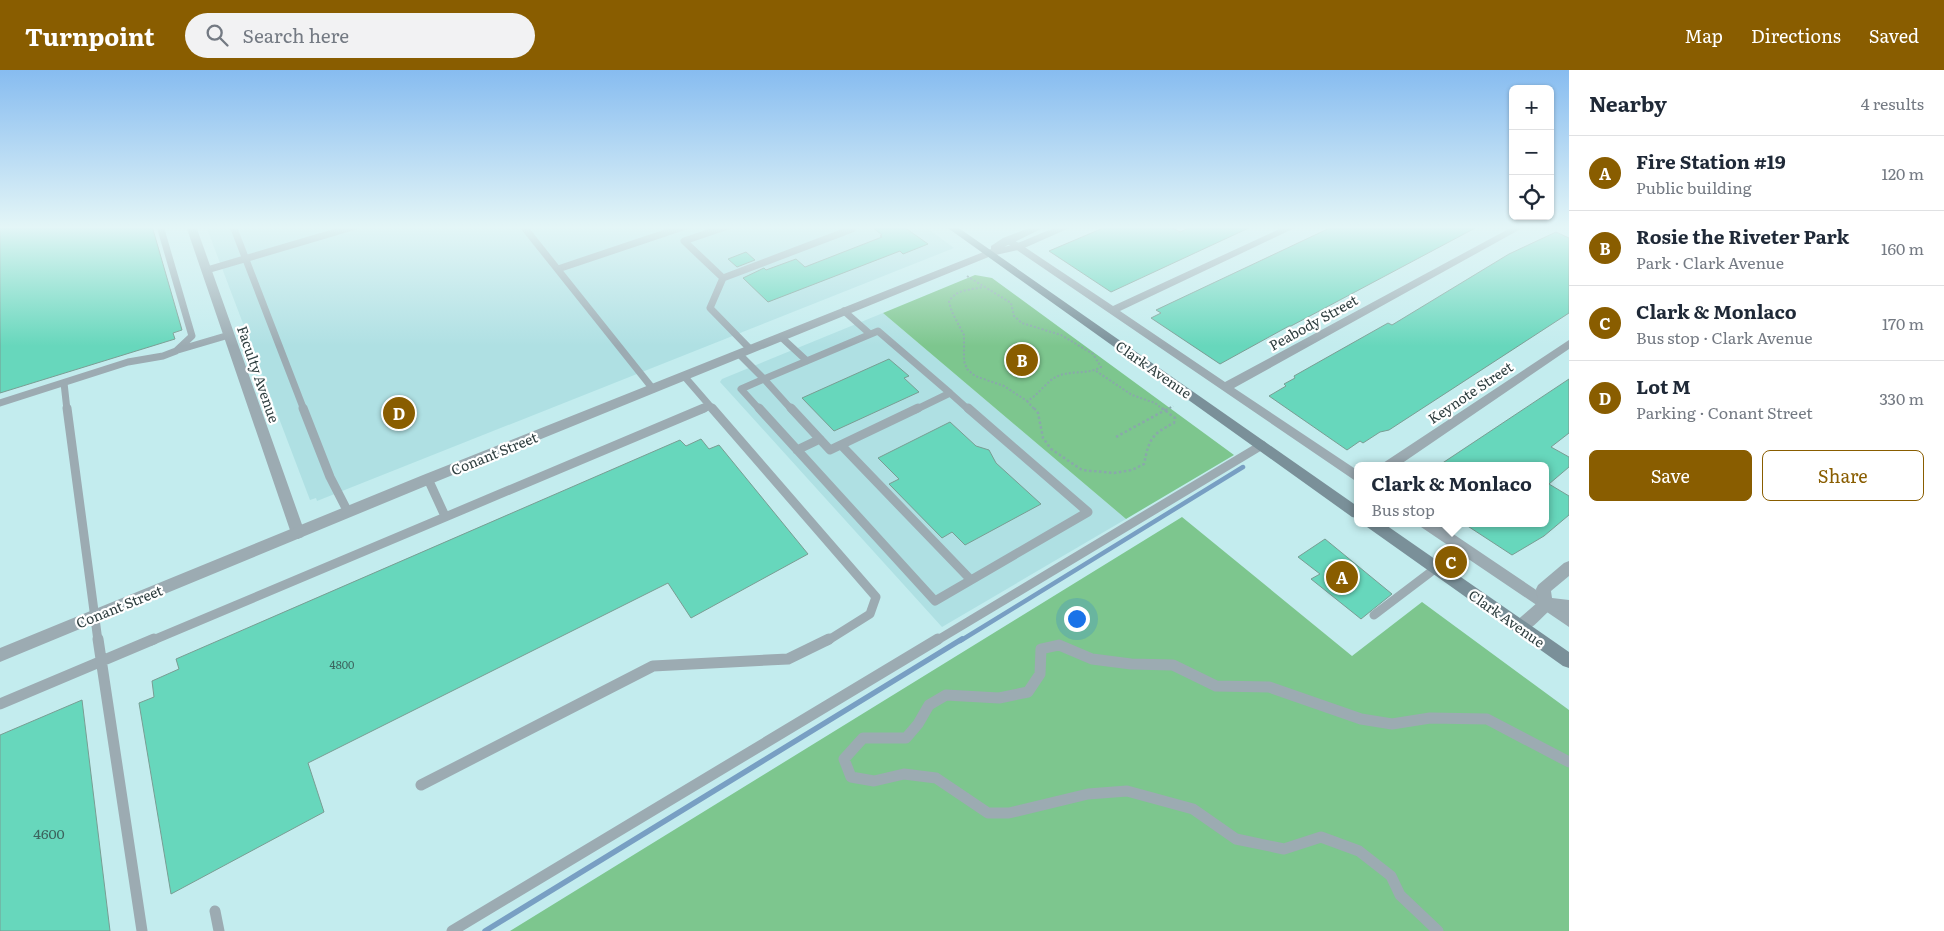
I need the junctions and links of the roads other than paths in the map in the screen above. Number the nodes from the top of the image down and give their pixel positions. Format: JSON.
{"nodes":[{"id":1,"x":172,"y":266,"type":"edge"},
{"id":2,"x":206,"y":266,"type":"edge"},
{"id":3,"x":219,"y":266,"type":"edge"},
{"id":4,"x":249,"y":266,"type":"edge"},
{"id":5,"x":556,"y":266,"type":"edge"},
{"id":6,"x":566,"y":266,"type":"edge"},
{"id":7,"x":711,"y":266,"type":"edge"},
{"id":8,"x":755,"y":266,"type":"edge"},
{"id":9,"x":955,"y":266,"type":"edge"},
{"id":10,"x":1007,"y":266,"type":"edge"},
{"id":11,"x":1046,"y":266,"type":"edge"},
{"id":12,"x":1208,"y":266,"type":"edge"},
{"id":13,"x":1447,"y":266,"type":"edge"},
{"id":14,"x":558,"y":269,"type":"junction"},
{"id":15,"x":207,"y":270,"type":"junction"},
{"id":16,"x":723,"y":278,"type":"junction"},
{"id":17,"x":844,"y":311,"type":"junction"},
{"id":18,"x":1112,"y":311,"type":"junction"},
{"id":19,"x":874,"y":332,"type":"junction"},
{"id":20,"x":229,"y":335,"type":"junction"},
{"id":21,"x":782,"y":337,"type":"junction"},
{"id":22,"x":1569,"y":344,"type":"edge"},
{"id":23,"x":176,"y":351,"type":"junction"},
{"id":24,"x":745,"y":352,"type":"junction"},
{"id":25,"x":806,"y":361,"type":"junction"},
{"id":26,"x":684,"y":376,"type":"junction"},
{"id":27,"x":764,"y":379,"type":"junction"},
{"id":28,"x":64,"y":382,"type":"junction"},
{"id":29,"x":1225,"y":387,"type":"junction"},
{"id":30,"x":653,"y":389,"type":"junction"},
{"id":31,"x":950,"y":393,"type":"junction"},
{"id":32,"x":0,"y":403,"type":"edge"},
{"id":33,"x":710,"y":406,"type":"junction"},
{"id":34,"x":820,"y":439,"type":"junction"},
{"id":35,"x":841,"y":445,"type":"junction"},
{"id":36,"x":1262,"y":445,"type":"junction"},
{"id":37,"x":797,"y":450,"type":"junction"},
{"id":38,"x":1394,"y":462,"type":"edge"},
{"id":39,"x":1354,"y":475,"type":"edge"},
{"id":40,"x":428,"y":479,"type":"junction"},
{"id":41,"x":1354,"y":511,"type":"edge"},
{"id":42,"x":348,"y":512,"type":"junction"},
{"id":43,"x":445,"y":516,"type":"junction"},
{"id":44,"x":1378,"y":527,"type":"edge"},
{"id":45,"x":1432,"y":527,"type":"edge"},
{"id":46,"x":298,"y":533,"type":"junction"},
{"id":47,"x":1569,"y":567,"type":"edge"},
{"id":48,"x":1436,"y":568,"type":"junction"},
{"id":49,"x":971,"y":580,"type":"junction"},
{"id":50,"x":1546,"y":604,"type":"junction"},
{"id":51,"x":1569,"y":606,"type":"edge"},
{"id":52,"x":94,"y":616,"type":"junction"},
{"id":53,"x":1374,"y":616,"type":"dead end"},
{"id":54,"x":1569,"y":620,"type":"edge"},
{"id":55,"x":1520,"y":627,"type":"junction"},
{"id":56,"x":0,"y":655,"type":"edge"},
{"id":57,"x":102,"y":661,"type":"junction"},
{"id":58,"x":1569,"y":661,"type":"edge"},
{"id":59,"x":0,"y":704,"type":"edge"},
{"id":60,"x":1569,"y":762,"type":"edge"},
{"id":61,"x":421,"y":785,"type":"dead end"},
{"id":62,"x":215,"y":910,"type":"dead end"},
{"id":63,"x":142,"y":931,"type":"edge"},
{"id":64,"x":219,"y":931,"type":"edge"},
{"id":65,"x":452,"y":931,"type":"edge"},
{"id":66,"x":1438,"y":931,"type":"edge"}],
"edges":[{"from":1,"to":23,"type":"lane"},
{"from":2,"to":15,"type":"street","name":"Faculty Avenue"},
{"from":3,"to":15,"type":"lane"},
{"from":4,"to":42,"type":"lane"},
{"from":5,"to":14,"type":"lane"},
{"from":6,"to":14,"type":"lane"},
{"from":7,"to":16,"type":"lane"},
{"from":8,"to":16,"type":"lane"},
{"from":9,"to":17,"type":"street","name":"Conant Street"},
{"from":10,"to":36,"type":"main road","name":"Clark Avenue"},
{"from":11,"to":18,"type":"street","name":"Clark Avenue"},
{"from":12,"to":18,"type":"street"},
{"from":13,"to":29,"type":"street","name":"Peabody Street"},
{"from":14,"to":30,"type":"lane"},
{"from":15,"to":20,"type":"street","name":"Faculty Avenue"},
{"from":16,"to":24,"type":"lane"},
{"from":17,"to":19,"type":"lane"},
{"from":17,"to":21,"type":"street","name":"Conant Street"},
{"from":18,"to":29,"type":"street","name":"Clark Avenue"},
{"from":19,"to":25,"type":"lane"},
{"from":19,"to":31,"type":"lane"},
{"from":20,"to":23,"type":"lane"},
{"from":20,"to":46,"type":"street","name":"Faculty Avenue"},
{"from":21,"to":24,"type":"street","name":"Conant Street"},
{"from":21,"to":25,"type":"lane"},
{"from":22,"to":38,"type":"street","name":"Keynote Street"},
{"from":23,"to":28,"type":"lane"},
{"from":24,"to":26,"type":"street","name":"Conant Street"},
{"from":24,"to":27,"type":"lane"},
{"from":25,"to":27,"type":"lane"},
{"from":26,"to":30,"type":"street","name":"Conant Street"},
{"from":26,"to":33,"type":"lane"},
{"from":27,"to":34,"type":"lane"},
{"from":27,"to":37,"type":"lane"},
{"from":28,"to":32,"type":"lane"},
{"from":28,"to":52,"type":"lane"},
{"from":29,"to":39,"type":"street","name":"Clark Avenue"},
{"from":30,"to":40,"type":"street","name":"Conant Street"},
{"from":31,"to":35,"type":"lane"},
{"from":31,"to":49,"type":"lane"},
{"from":33,"to":43,"type":"lane"},
{"from":33,"to":61,"type":"lane"},
{"from":34,"to":35,"type":"lane"},
{"from":34,"to":37,"type":"lane"},
{"from":35,"to":49,"type":"lane"},
{"from":36,"to":41,"type":"main road","name":"Clark Avenue"},
{"from":36,"to":65,"type":"lane"},
{"from":37,"to":49,"type":"lane"},
{"from":40,"to":42,"type":"street","name":"Conant Street"},
{"from":40,"to":43,"type":"lane"},
{"from":42,"to":46,"type":"street","name":"Conant Street"},
{"from":43,"to":57,"type":"lane"},
{"from":44,"to":48,"type":"main road","name":"Clark Avenue"},
{"from":45,"to":50,"type":"street"},
{"from":46,"to":52,"type":"street","name":"Conant Street"},
{"from":47,"to":50,"type":"street"},
{"from":48,"to":53,"type":"lane"},
{"from":48,"to":55,"type":"main road","name":"Clark Avenue"},
{"from":50,"to":51,"type":"street"},
{"from":50,"to":54,"type":"street"},
{"from":50,"to":55,"type":"street"},
{"from":52,"to":56,"type":"street","name":"Conant Street"},
{"from":52,"to":57,"type":"lane"},
{"from":55,"to":58,"type":"main road","name":"Clark Avenue"},
{"from":57,"to":59,"type":"lane"},
{"from":57,"to":63,"type":"lane"},
{"from":60,"to":66,"type":"lane"},
{"from":62,"to":64,"type":"lane"}]}
